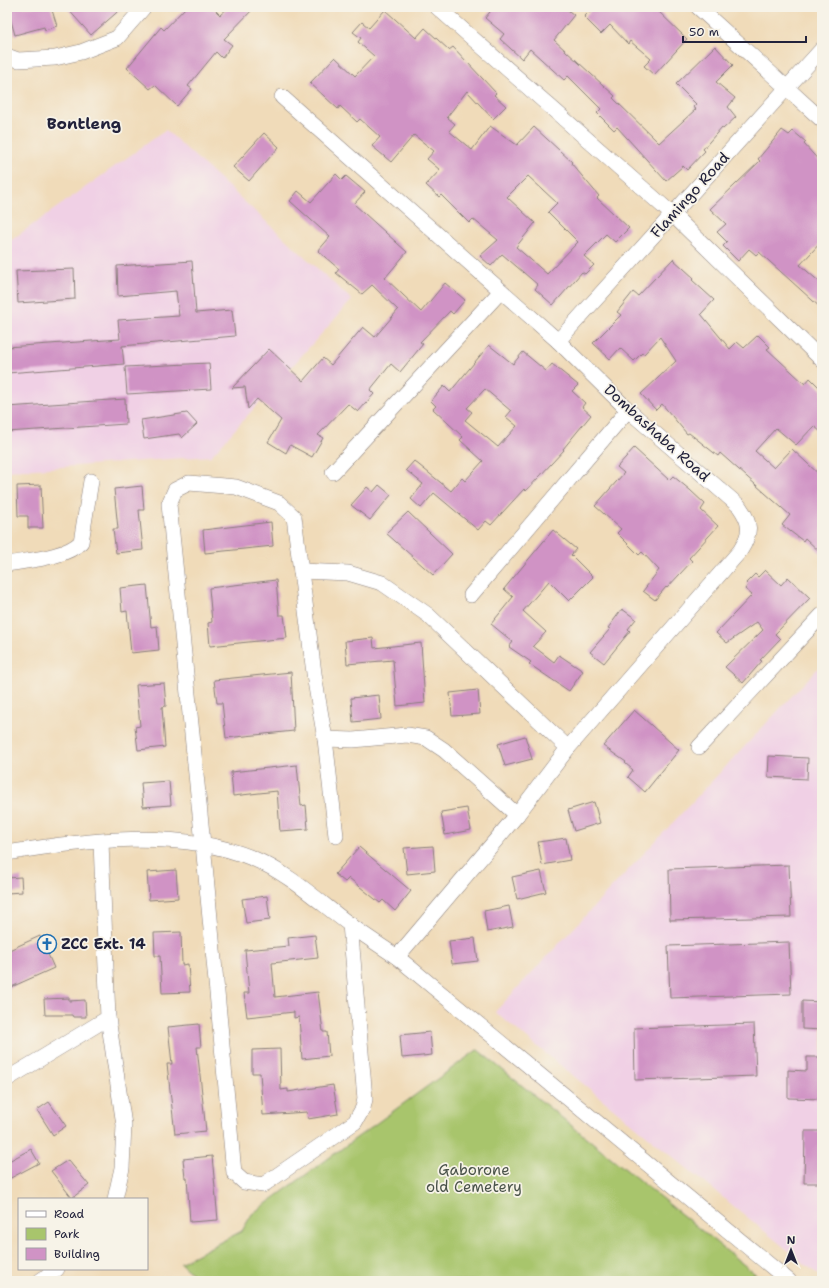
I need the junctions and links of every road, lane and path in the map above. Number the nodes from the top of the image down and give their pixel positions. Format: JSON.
{"nodes":[{"id":1,"x":144,"y":7,"type":"edge"},
{"id":2,"x":437,"y":7,"type":"edge"},
{"id":3,"x":698,"y":7,"type":"edge"},
{"id":4,"x":822,"y":49,"type":"edge"},
{"id":5,"x":7,"y":56,"type":"edge"},
{"id":6,"x":786,"y":89,"type":"junction"},
{"id":7,"x":282,"y":97,"type":"dead end"},
{"id":8,"x":822,"y":120,"type":"edge"},
{"id":9,"x":672,"y":214,"type":"junction"},
{"id":10,"x":502,"y":291,"type":"junction"},
{"id":11,"x":558,"y":341,"type":"junction"},
{"id":12,"x":822,"y":360,"type":"edge"},
{"id":13,"x":628,"y":410,"type":"junction"},
{"id":14,"x":333,"y":472,"type":"dead end"},
{"id":15,"x":91,"y":481,"type":"dead end"},
{"id":16,"x":7,"y":564,"type":"edge"},
{"id":17,"x":302,"y":571,"type":"junction"},
{"id":18,"x":471,"y":595,"type":"dead end"},
{"id":19,"x":822,"y":615,"type":"edge"},
{"id":20,"x":325,"y":739,"type":"junction"},
{"id":21,"x":699,"y":747,"type":"dead end"},
{"id":22,"x":568,"y":748,"type":"junction"},
{"id":23,"x":517,"y":815,"type":"junction"},
{"id":24,"x":336,"y":836,"type":"dead end"},
{"id":25,"x":102,"y":842,"type":"junction"},
{"id":26,"x":203,"y":844,"type":"junction"},
{"id":27,"x":7,"y":853,"type":"edge"},
{"id":28,"x":350,"y":924,"type":"junction"},
{"id":29,"x":397,"y":957,"type":"junction"},
{"id":30,"x":108,"y":1018,"type":"junction"},
{"id":31,"x":7,"y":1079,"type":"edge"},
{"id":32,"x":115,"y":1198,"type":"edge"},
{"id":33,"x":56,"y":1270,"type":"edge"},
{"id":34,"x":40,"y":1281,"type":"edge"},
{"id":35,"x":789,"y":1281,"type":"edge"}],
"edges":[{"from":1,"to":5,"type":"street"},
{"from":2,"to":9,"type":"street"},
{"from":3,"to":6,"type":"street"},
{"from":4,"to":6,"type":"street","name":"Flamingo Road"},
{"from":6,"to":8,"type":"street"},
{"from":6,"to":9,"type":"street","name":"Flamingo Road"},
{"from":7,"to":10,"type":"street","name":"Dombashaba Road"},
{"from":9,"to":11,"type":"street","name":"Flamingo Road"},
{"from":9,"to":12,"type":"street"},
{"from":10,"to":11,"type":"street","name":"Dombashaba Road"},
{"from":10,"to":14,"type":"street"},
{"from":11,"to":13,"type":"street","name":"Dombashaba Road"},
{"from":13,"to":18,"type":"street"},
{"from":13,"to":22,"type":"street","name":"Dombashaba Road"},
{"from":15,"to":16,"type":"street"},
{"from":17,"to":20,"type":"street"},
{"from":17,"to":22,"type":"street"},
{"from":17,"to":26,"type":"street"},
{"from":19,"to":21,"type":"street"},
{"from":20,"to":23,"type":"street"},
{"from":20,"to":24,"type":"street"},
{"from":22,"to":23,"type":"street"},
{"from":23,"to":29,"type":"street"},
{"from":25,"to":26,"type":"street"},
{"from":25,"to":27,"type":"street"},
{"from":25,"to":30,"type":"street"},
{"from":26,"to":28,"type":"street"},
{"from":26,"to":28,"type":"street"},
{"from":28,"to":29,"type":"street"},
{"from":29,"to":35,"type":"street"},
{"from":30,"to":31,"type":"street"},
{"from":30,"to":32,"type":"street"},
{"from":33,"to":34,"type":"street"}]}
